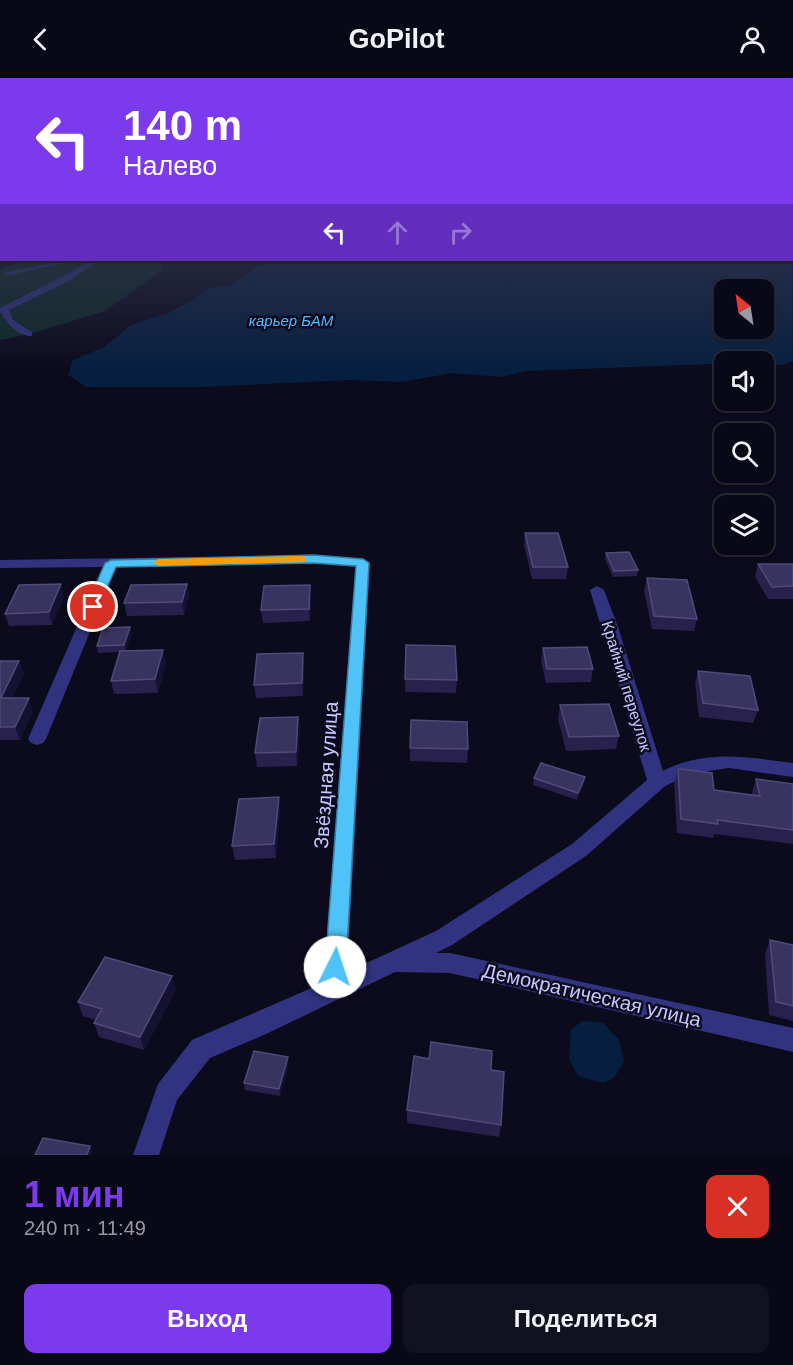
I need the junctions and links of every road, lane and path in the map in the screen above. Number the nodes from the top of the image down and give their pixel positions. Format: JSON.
{"nodes":[{"id":1,"x":23,"y":270,"type":"edge"},
{"id":2,"x":79,"y":270,"type":"edge"},
{"id":3,"x":4,"y":274,"type":"edge"},
{"id":4,"x":2,"y":311,"type":"edge"},
{"id":5,"x":29,"y":334,"type":"dead end"},
{"id":6,"x":111,"y":563,"type":"junction"},
{"id":7,"x":0,"y":564,"type":"edge"},
{"id":8,"x":597,"y":590,"type":"dead end"},
{"id":9,"x":37,"y":739,"type":"dead end"},
{"id":10,"x":793,"y":770,"type":"edge"},
{"id":11,"x":657,"y":782,"type":"junction"},
{"id":12,"x":391,"y":963,"type":"junction"},
{"id":13,"x":334,"y":990,"type":"junction"},
{"id":14,"x":793,"y":1040,"type":"edge"},
{"id":15,"x":146,"y":1155,"type":"edge"}],
"edges":[{"from":1,"to":3,"type":"street"},
{"from":2,"to":4,"type":"street"},
{"from":4,"to":5,"type":"street"},
{"from":6,"to":7,"type":"street"},
{"from":6,"to":9,"type":"street"},
{"from":6,"to":13,"type":"street","name":"Звёздная улица"},
{"from":8,"to":11,"type":"street","name":"Крайний переулок"},
{"from":10,"to":11,"type":"street"},
{"from":11,"to":12,"type":"street"},
{"from":12,"to":13,"type":"street"},
{"from":12,"to":14,"type":"street","name":"Демократическая улица"},
{"from":13,"to":15,"type":"street"}]}
